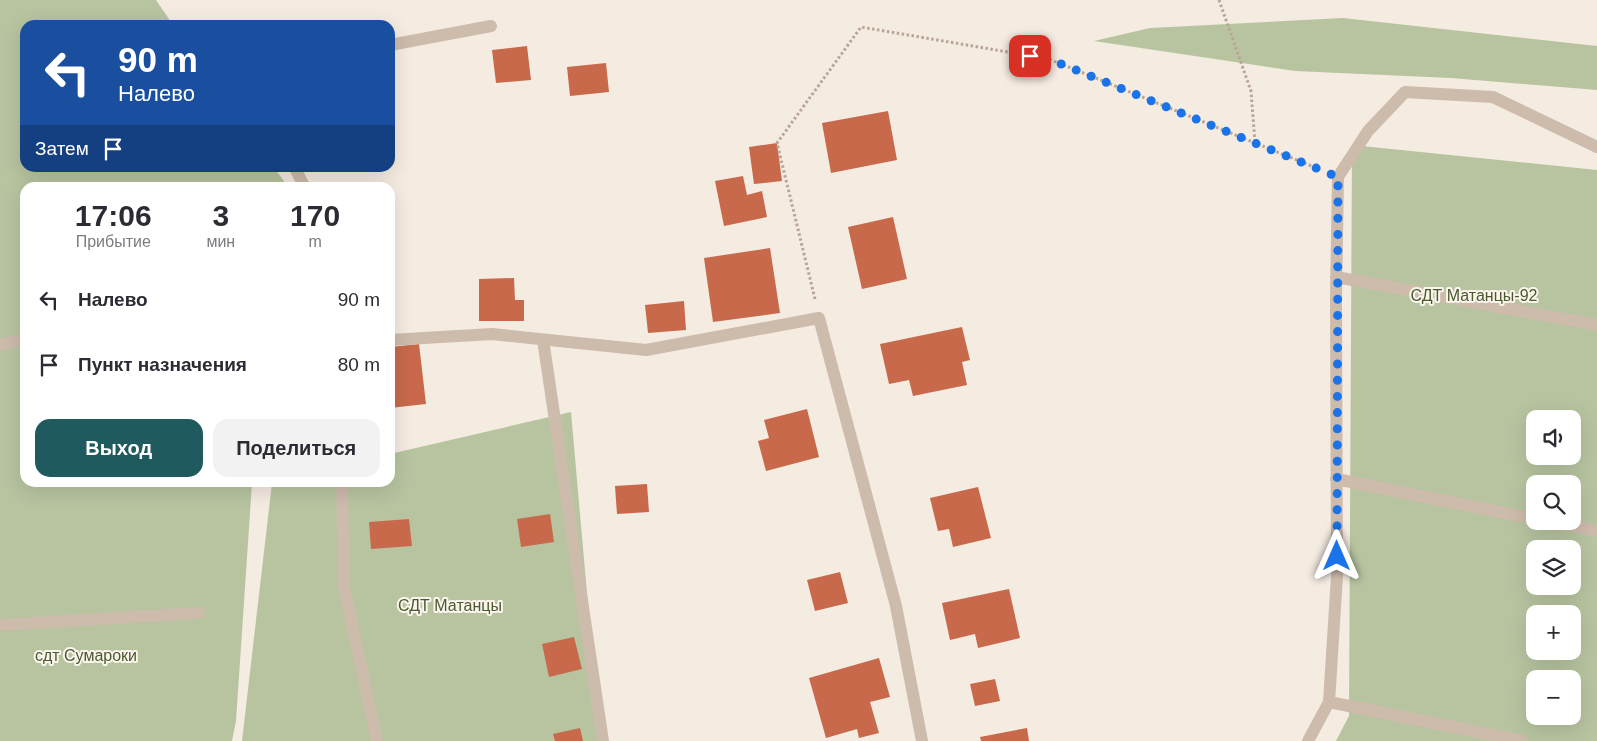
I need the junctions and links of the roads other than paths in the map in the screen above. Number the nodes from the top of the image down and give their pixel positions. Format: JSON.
{"nodes":[{"id":1,"x":491,"y":26,"type":"dead end"},
{"id":2,"x":395,"y":44,"type":"edge"},
{"id":3,"x":1597,"y":147,"type":"edge"},
{"id":4,"x":1336,"y":277,"type":"junction"},
{"id":5,"x":1597,"y":325,"type":"edge"},
{"id":6,"x":395,"y":340,"type":"edge"},
{"id":7,"x":543,"y":340,"type":"junction"},
{"id":8,"x":20,"y":341,"type":"edge"},
{"id":9,"x":0,"y":344,"type":"edge"},
{"id":10,"x":1336,"y":479,"type":"junction"},
{"id":11,"x":342,"y":487,"type":"edge"},
{"id":12,"x":1526,"y":516,"type":"edge"},
{"id":13,"x":1581,"y":528,"type":"edge"},
{"id":14,"x":1597,"y":531,"type":"edge"},
{"id":15,"x":199,"y":613,"type":"dead end"},
{"id":16,"x":0,"y":625,"type":"edge"},
{"id":17,"x":1329,"y":702,"type":"junction"},
{"id":18,"x":377,"y":741,"type":"edge"},
{"id":19,"x":603,"y":741,"type":"edge"},
{"id":20,"x":922,"y":741,"type":"edge"},
{"id":21,"x":1308,"y":741,"type":"edge"},
{"id":22,"x":1522,"y":741,"type":"edge"}],
"edges":[{"from":1,"to":2,"type":"street"},
{"from":3,"to":4,"type":"street"},
{"from":4,"to":5,"type":"street"},
{"from":4,"to":10,"type":"street"},
{"from":6,"to":7,"type":"street"},
{"from":7,"to":19,"type":"street"},
{"from":7,"to":20,"type":"street"},
{"from":8,"to":9,"type":"street"},
{"from":10,"to":12,"type":"street"},
{"from":10,"to":17,"type":"street"},
{"from":11,"to":18,"type":"street"},
{"from":13,"to":14,"type":"street"},
{"from":15,"to":16,"type":"street"},
{"from":17,"to":21,"type":"street"},
{"from":17,"to":22,"type":"street"}]}
